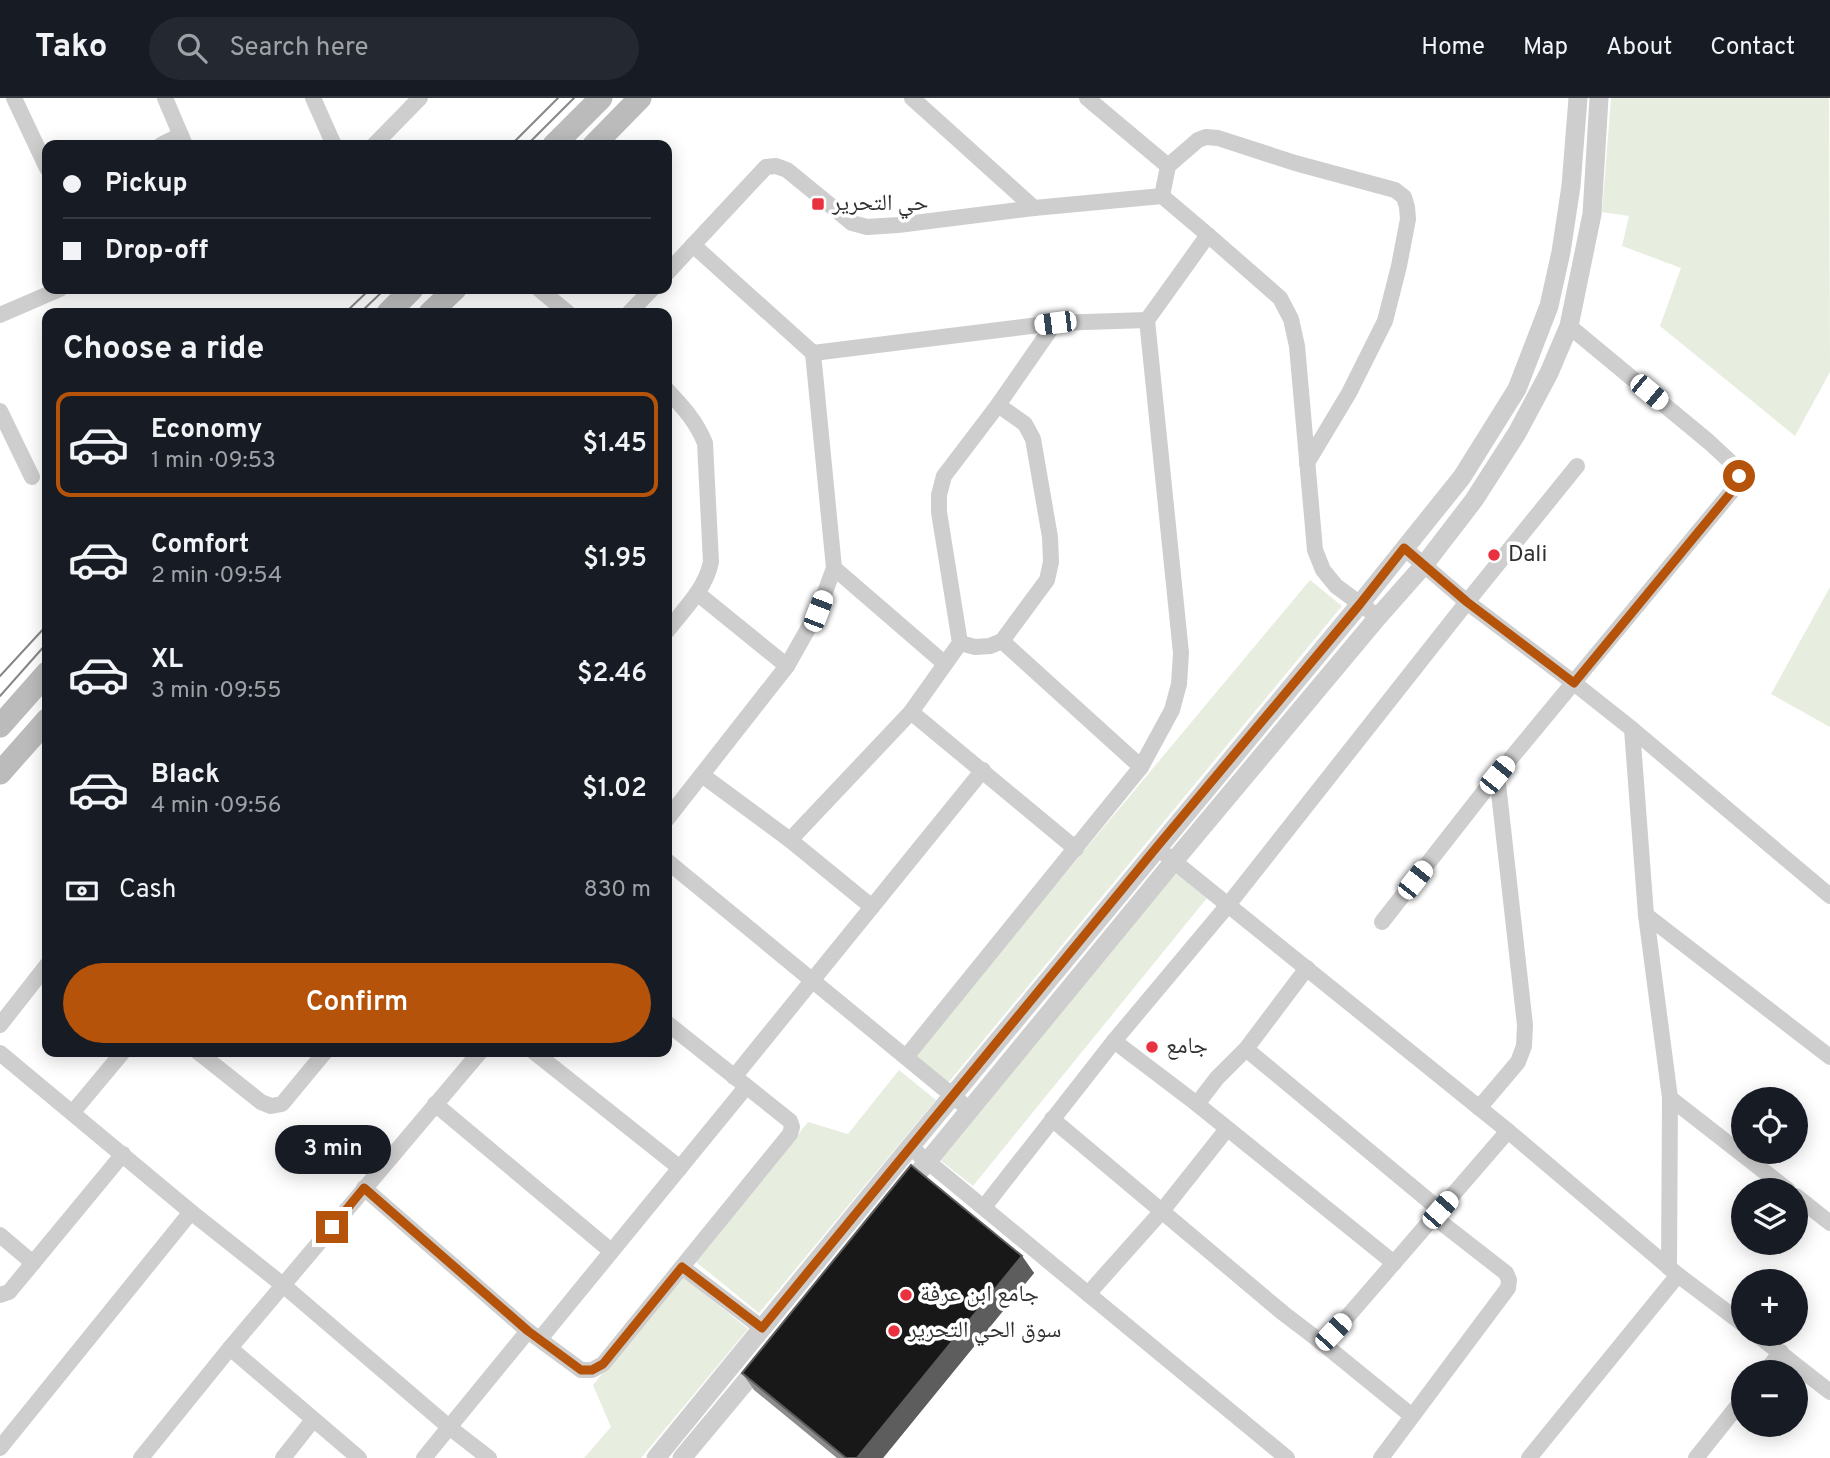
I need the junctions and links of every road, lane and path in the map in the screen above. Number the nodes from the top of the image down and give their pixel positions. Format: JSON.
{"nodes":[{"id":1,"x":14,"y":98,"type":"edge"},
{"id":2,"x":166,"y":98,"type":"edge"},
{"id":3,"x":313,"y":98,"type":"edge"},
{"id":4,"x":420,"y":98,"type":"edge"},
{"id":5,"x":601,"y":98,"type":"edge"},
{"id":6,"x":640,"y":98,"type":"edge"},
{"id":7,"x":912,"y":98,"type":"edge"},
{"id":8,"x":1087,"y":98,"type":"edge"},
{"id":9,"x":1578,"y":98,"type":"edge"},
{"id":10,"x":1600,"y":98,"type":"edge"},
{"id":11,"x":183,"y":140,"type":"edge"},
{"id":12,"x":332,"y":140,"type":"edge"},
{"id":13,"x":378,"y":140,"type":"edge"},
{"id":14,"x":559,"y":140,"type":"edge"},
{"id":15,"x":599,"y":140,"type":"edge"},
{"id":16,"x":42,"y":157,"type":"edge"},
{"id":17,"x":1168,"y":166,"type":"junction"},
{"id":18,"x":1162,"y":196,"type":"junction"},
{"id":19,"x":1034,"y":208,"type":"junction"},
{"id":20,"x":1208,"y":235,"type":"junction"},
{"id":21,"x":693,"y":245,"type":"junction"},
{"id":22,"x":672,"y":268,"type":"edge"},
{"id":23,"x":48,"y":294,"type":"edge"},
{"id":24,"x":407,"y":294,"type":"edge"},
{"id":25,"x":450,"y":294,"type":"edge"},
{"id":26,"x":546,"y":294,"type":"edge"},
{"id":27,"x":647,"y":294,"type":"edge"},
{"id":28,"x":393,"y":308,"type":"edge"},
{"id":29,"x":435,"y":308,"type":"edge"},
{"id":30,"x":562,"y":308,"type":"edge"},
{"id":31,"x":634,"y":308,"type":"edge"},
{"id":32,"x":0,"y":315,"type":"edge"},
{"id":33,"x":1147,"y":320,"type":"junction"},
{"id":34,"x":1055,"y":323,"type":"junction"},
{"id":35,"x":1569,"y":326,"type":"junction"},
{"id":36,"x":813,"y":353,"type":"junction"},
{"id":37,"x":672,"y":396,"type":"edge"},
{"id":38,"x":998,"y":405,"type":"junction"},
{"id":39,"x":0,"y":411,"type":"edge"},
{"id":40,"x":1307,"y":463,"type":"junction"},
{"id":41,"x":1577,"y":466,"type":"dead end"},
{"id":42,"x":32,"y":477,"type":"dead end"},
{"id":43,"x":1404,"y":548,"type":"junction"},
{"id":44,"x":1424,"y":565,"type":"junction"},
{"id":45,"x":834,"y":568,"type":"junction"},
{"id":46,"x":697,"y":593,"type":"junction"},
{"id":47,"x":1467,"y":602,"type":"junction"},
{"id":48,"x":1360,"y":604,"type":"junction"},
{"id":49,"x":1378,"y":617,"type":"junction"},
{"id":50,"x":672,"y":625,"type":"edge"},
{"id":51,"x":1002,"y":641,"type":"junction"},
{"id":52,"x":960,"y":643,"type":"junction"},
{"id":53,"x":944,"y":663,"type":"junction"},
{"id":54,"x":786,"y":666,"type":"junction"},
{"id":55,"x":42,"y":679,"type":"edge"},
{"id":56,"x":1574,"y":683,"type":"junction"},
{"id":57,"x":911,"y":712,"type":"junction"},
{"id":58,"x":0,"y":726,"type":"edge"},
{"id":59,"x":42,"y":726,"type":"edge"},
{"id":60,"x":1632,"y":729,"type":"junction"},
{"id":61,"x":1141,"y":767,"type":"junction"},
{"id":62,"x":983,"y":770,"type":"junction"},
{"id":63,"x":0,"y":773,"type":"edge"},
{"id":64,"x":702,"y":775,"type":"junction"},
{"id":65,"x":1497,"y":775,"type":"junction"},
{"id":66,"x":672,"y":813,"type":"edge"},
{"id":67,"x":790,"y":840,"type":"junction"},
{"id":68,"x":1156,"y":848,"type":"junction"},
{"id":69,"x":1076,"y":849,"type":"junction"},
{"id":70,"x":1174,"y":861,"type":"junction"},
{"id":71,"x":672,"y":866,"type":"edge"},
{"id":72,"x":1830,"y":896,"type":"edge"},
{"id":73,"x":1228,"y":905,"type":"junction"},
{"id":74,"x":872,"y":906,"type":"junction"},
{"id":75,"x":1646,"y":915,"type":"junction"},
{"id":76,"x":1382,"y":922,"type":"dead end"},
{"id":77,"x":1307,"y":968,"type":"junction"},
{"id":78,"x":42,"y":971,"type":"edge"},
{"id":79,"x":812,"y":980,"type":"junction"},
{"id":80,"x":0,"y":1025,"type":"edge"},
{"id":81,"x":672,"y":1027,"type":"edge"},
{"id":82,"x":1114,"y":1041,"type":"junction"},
{"id":83,"x":1245,"y":1049,"type":"junction"},
{"id":84,"x":0,"y":1053,"type":"edge"},
{"id":85,"x":1830,"y":1056,"type":"edge"},
{"id":86,"x":119,"y":1057,"type":"edge"},
{"id":87,"x":204,"y":1057,"type":"edge"},
{"id":88,"x":321,"y":1057,"type":"edge"},
{"id":89,"x":476,"y":1057,"type":"edge"},
{"id":90,"x":540,"y":1057,"type":"edge"},
{"id":91,"x":906,"y":1057,"type":"junction"},
{"id":92,"x":740,"y":1082,"type":"junction"},
{"id":93,"x":953,"y":1095,"type":"junction"},
{"id":94,"x":1670,"y":1098,"type":"junction"},
{"id":95,"x":435,"y":1104,"type":"junction"},
{"id":96,"x":1196,"y":1104,"type":"junction"},
{"id":97,"x":1479,"y":1108,"type":"junction"},
{"id":98,"x":970,"y":1110,"type":"junction"},
{"id":99,"x":73,"y":1112,"type":"junction"},
{"id":100,"x":1052,"y":1119,"type":"junction"},
{"id":101,"x":1227,"y":1129,"type":"junction"},
{"id":102,"x":1508,"y":1131,"type":"junction"},
{"id":103,"x":910,"y":1147,"type":"junction"},
{"id":104,"x":123,"y":1154,"type":"junction"},
{"id":105,"x":929,"y":1161,"type":"junction"},
{"id":106,"x":680,"y":1168,"type":"junction"},
{"id":107,"x":1773,"y":1178,"type":"edge"},
{"id":108,"x":364,"y":1188,"type":"junction"},
{"id":109,"x":893,"y":1203,"type":"edge"},
{"id":110,"x":1808,"y":1206,"type":"edge"},
{"id":111,"x":984,"y":1207,"type":"junction"},
{"id":112,"x":1162,"y":1211,"type":"junction"},
{"id":113,"x":191,"y":1212,"type":"junction"},
{"id":114,"x":1437,"y":1214,"type":"junction"},
{"id":115,"x":1830,"y":1223,"type":"edge"},
{"id":116,"x":0,"y":1235,"type":"edge"},
{"id":117,"x":611,"y":1251,"type":"junction"},
{"id":118,"x":33,"y":1263,"type":"junction"},
{"id":119,"x":1394,"y":1264,"type":"junction"},
{"id":120,"x":682,"y":1267,"type":"junction"},
{"id":121,"x":1674,"y":1271,"type":"junction"},
{"id":122,"x":283,"y":1285,"type":"junction"},
{"id":123,"x":1088,"y":1294,"type":"junction"},
{"id":124,"x":0,"y":1295,"type":"edge"},
{"id":125,"x":1731,"y":1315,"type":"edge"},
{"id":126,"x":762,"y":1328,"type":"junction"},
{"id":127,"x":534,"y":1335,"type":"junction"},
{"id":128,"x":1321,"y":1342,"type":"junction"},
{"id":129,"x":1773,"y":1346,"type":"edge"},
{"id":130,"x":230,"y":1348,"type":"junction"},
{"id":131,"x":770,"y":1352,"type":"edge"},
{"id":132,"x":1781,"y":1352,"type":"junction"},
{"id":133,"x":1775,"y":1360,"type":"edge"},
{"id":134,"x":1830,"y":1392,"type":"edge"},
{"id":135,"x":1731,"y":1414,"type":"edge"},
{"id":136,"x":1412,"y":1416,"type":"junction"},
{"id":137,"x":313,"y":1420,"type":"junction"},
{"id":138,"x":449,"y":1427,"type":"junction"},
{"id":139,"x":0,"y":1448,"type":"edge"},
{"id":140,"x":141,"y":1458,"type":"edge"},
{"id":141,"x":283,"y":1458,"type":"edge"},
{"id":142,"x":359,"y":1458,"type":"edge"},
{"id":143,"x":424,"y":1458,"type":"edge"},
{"id":144,"x":489,"y":1458,"type":"edge"},
{"id":145,"x":656,"y":1458,"type":"edge"},
{"id":146,"x":682,"y":1458,"type":"edge"},
{"id":147,"x":1287,"y":1458,"type":"edge"},
{"id":148,"x":1381,"y":1458,"type":"edge"},
{"id":149,"x":1529,"y":1458,"type":"edge"},
{"id":150,"x":1696,"y":1458,"type":"edge"}],
"edges":[{"from":1,"to":16,"type":"street"},
{"from":2,"to":11,"type":"street"},
{"from":3,"to":12,"type":"street"},
{"from":4,"to":13,"type":"street"},
{"from":5,"to":14,"type":"main road"},
{"from":6,"to":15,"type":"main road"},
{"from":7,"to":19,"type":"street"},
{"from":8,"to":17,"type":"street"},
{"from":9,"to":43,"type":"street"},
{"from":10,"to":35,"type":"street"},
{"from":17,"to":18,"type":"street"},
{"from":17,"to":40,"type":"street"},
{"from":18,"to":19,"type":"street"},
{"from":18,"to":20,"type":"street"},
{"from":19,"to":21,"type":"street"},
{"from":20,"to":33,"type":"street"},
{"from":20,"to":40,"type":"street"},
{"from":21,"to":22,"type":"street"},
{"from":21,"to":36,"type":"street"},
{"from":23,"to":32,"type":"street"},
{"from":24,"to":28,"type":"main road"},
{"from":25,"to":29,"type":"main road"},
{"from":26,"to":30,"type":"street"},
{"from":27,"to":31,"type":"street"},
{"from":33,"to":34,"type":"street"},
{"from":33,"to":61,"type":"street"},
{"from":34,"to":36,"type":"street"},
{"from":34,"to":38,"type":"street"},
{"from":35,"to":44,"type":"street"},
{"from":35,"to":56,"type":"street"},
{"from":36,"to":45,"type":"street"},
{"from":37,"to":46,"type":"street"},
{"from":38,"to":51,"type":"street"},
{"from":38,"to":52,"type":"street"},
{"from":39,"to":42,"type":"street"},
{"from":40,"to":48,"type":"street"},
{"from":41,"to":47,"type":"street"},
{"from":43,"to":44,"type":"street"},
{"from":43,"to":48,"type":"street"},
{"from":44,"to":47,"type":"street"},
{"from":44,"to":49,"type":"street"},
{"from":45,"to":53,"type":"street"},
{"from":45,"to":54,"type":"street"},
{"from":46,"to":50,"type":"street"},
{"from":46,"to":54,"type":"street"},
{"from":47,"to":56,"type":"street"},
{"from":47,"to":73,"type":"street"},
{"from":48,"to":49,"type":"street"},
{"from":48,"to":68,"type":"street"},
{"from":49,"to":70,"type":"street"},
{"from":51,"to":52,"type":"street"},
{"from":51,"to":61,"type":"street"},
{"from":52,"to":53,"type":"street"},
{"from":53,"to":57,"type":"street"},
{"from":54,"to":64,"type":"street"},
{"from":55,"to":58,"type":"main road"},
{"from":56,"to":60,"type":"street"},
{"from":56,"to":65,"type":"street"},
{"from":57,"to":62,"type":"street"},
{"from":57,"to":67,"type":"street"},
{"from":59,"to":63,"type":"main road"},
{"from":60,"to":72,"type":"street"},
{"from":60,"to":75,"type":"street"},
{"from":61,"to":69,"type":"street"},
{"from":62,"to":69,"type":"street"},
{"from":62,"to":74,"type":"street"},
{"from":64,"to":66,"type":"street"},
{"from":64,"to":67,"type":"street"},
{"from":65,"to":76,"type":"street"},
{"from":65,"to":97,"type":"street"},
{"from":67,"to":74,"type":"street"},
{"from":68,"to":70,"type":"street"},
{"from":68,"to":93,"type":"street"},
{"from":69,"to":91,"type":"street"},
{"from":70,"to":73,"type":"street"},
{"from":70,"to":98,"type":"street"},
{"from":71,"to":79,"type":"street"},
{"from":73,"to":77,"type":"street"},
{"from":73,"to":82,"type":"street"},
{"from":74,"to":79,"type":"street"},
{"from":75,"to":85,"type":"street"},
{"from":75,"to":94,"type":"street"},
{"from":77,"to":83,"type":"street"},
{"from":77,"to":97,"type":"street"},
{"from":78,"to":80,"type":"street"},
{"from":79,"to":91,"type":"street"},
{"from":79,"to":92,"type":"street"},
{"from":81,"to":92,"type":"street"},
{"from":82,"to":96,"type":"street"},
{"from":82,"to":100,"type":"street"},
{"from":83,"to":96,"type":"street"},
{"from":83,"to":114,"type":"street"},
{"from":84,"to":99,"type":"street"},
{"from":86,"to":99,"type":"street"},
{"from":87,"to":88,"type":"street"},
{"from":89,"to":95,"type":"street"},
{"from":90,"to":106,"type":"street"},
{"from":91,"to":93,"type":"street"},
{"from":92,"to":106,"type":"street"},
{"from":92,"to":120,"type":"street"},
{"from":93,"to":98,"type":"street"},
{"from":93,"to":103,"type":"street"},
{"from":94,"to":107,"type":"street"},
{"from":94,"to":121,"type":"street"},
{"from":95,"to":108,"type":"street"},
{"from":95,"to":117,"type":"street"},
{"from":96,"to":101,"type":"street"},
{"from":97,"to":102,"type":"street"},
{"from":98,"to":105,"type":"street"},
{"from":99,"to":104,"type":"street"},
{"from":100,"to":111,"type":"street"},
{"from":100,"to":112,"type":"street"},
{"from":101,"to":112,"type":"street"},
{"from":101,"to":119,"type":"street"},
{"from":102,"to":114,"type":"street"},
{"from":102,"to":121,"type":"street"},
{"from":103,"to":105,"type":"street"},
{"from":103,"to":126,"type":"street"},
{"from":104,"to":113,"type":"street"},
{"from":104,"to":118,"type":"street"},
{"from":105,"to":109,"type":"street"},
{"from":105,"to":111,"type":"street"},
{"from":106,"to":117,"type":"street"},
{"from":108,"to":122,"type":"street"},
{"from":108,"to":127,"type":"street"},
{"from":110,"to":115,"type":"street"},
{"from":111,"to":123,"type":"street"},
{"from":112,"to":123,"type":"street"},
{"from":112,"to":128,"type":"street"},
{"from":113,"to":122,"type":"street"},
{"from":113,"to":139,"type":"street"},
{"from":114,"to":119,"type":"street"},
{"from":114,"to":136,"type":"street"},
{"from":116,"to":118,"type":"street"},
{"from":117,"to":127,"type":"street"},
{"from":118,"to":124,"type":"street"},
{"from":119,"to":128,"type":"street"},
{"from":120,"to":126,"type":"street"},
{"from":120,"to":127,"type":"street"},
{"from":121,"to":125,"type":"street"},
{"from":121,"to":149,"type":"street"},
{"from":122,"to":130,"type":"street"},
{"from":122,"to":138,"type":"street"},
{"from":123,"to":147,"type":"street"},
{"from":126,"to":145,"type":"street"},
{"from":127,"to":138,"type":"street"},
{"from":128,"to":136,"type":"street"},
{"from":129,"to":132,"type":"street"},
{"from":130,"to":137,"type":"street"},
{"from":130,"to":140,"type":"street"},
{"from":131,"to":146,"type":"street"},
{"from":132,"to":133,"type":"street"},
{"from":132,"to":134,"type":"street"},
{"from":135,"to":150,"type":"street"},
{"from":136,"to":148,"type":"street"},
{"from":137,"to":141,"type":"street"},
{"from":137,"to":142,"type":"street"},
{"from":138,"to":143,"type":"street"},
{"from":138,"to":144,"type":"street"}]}
